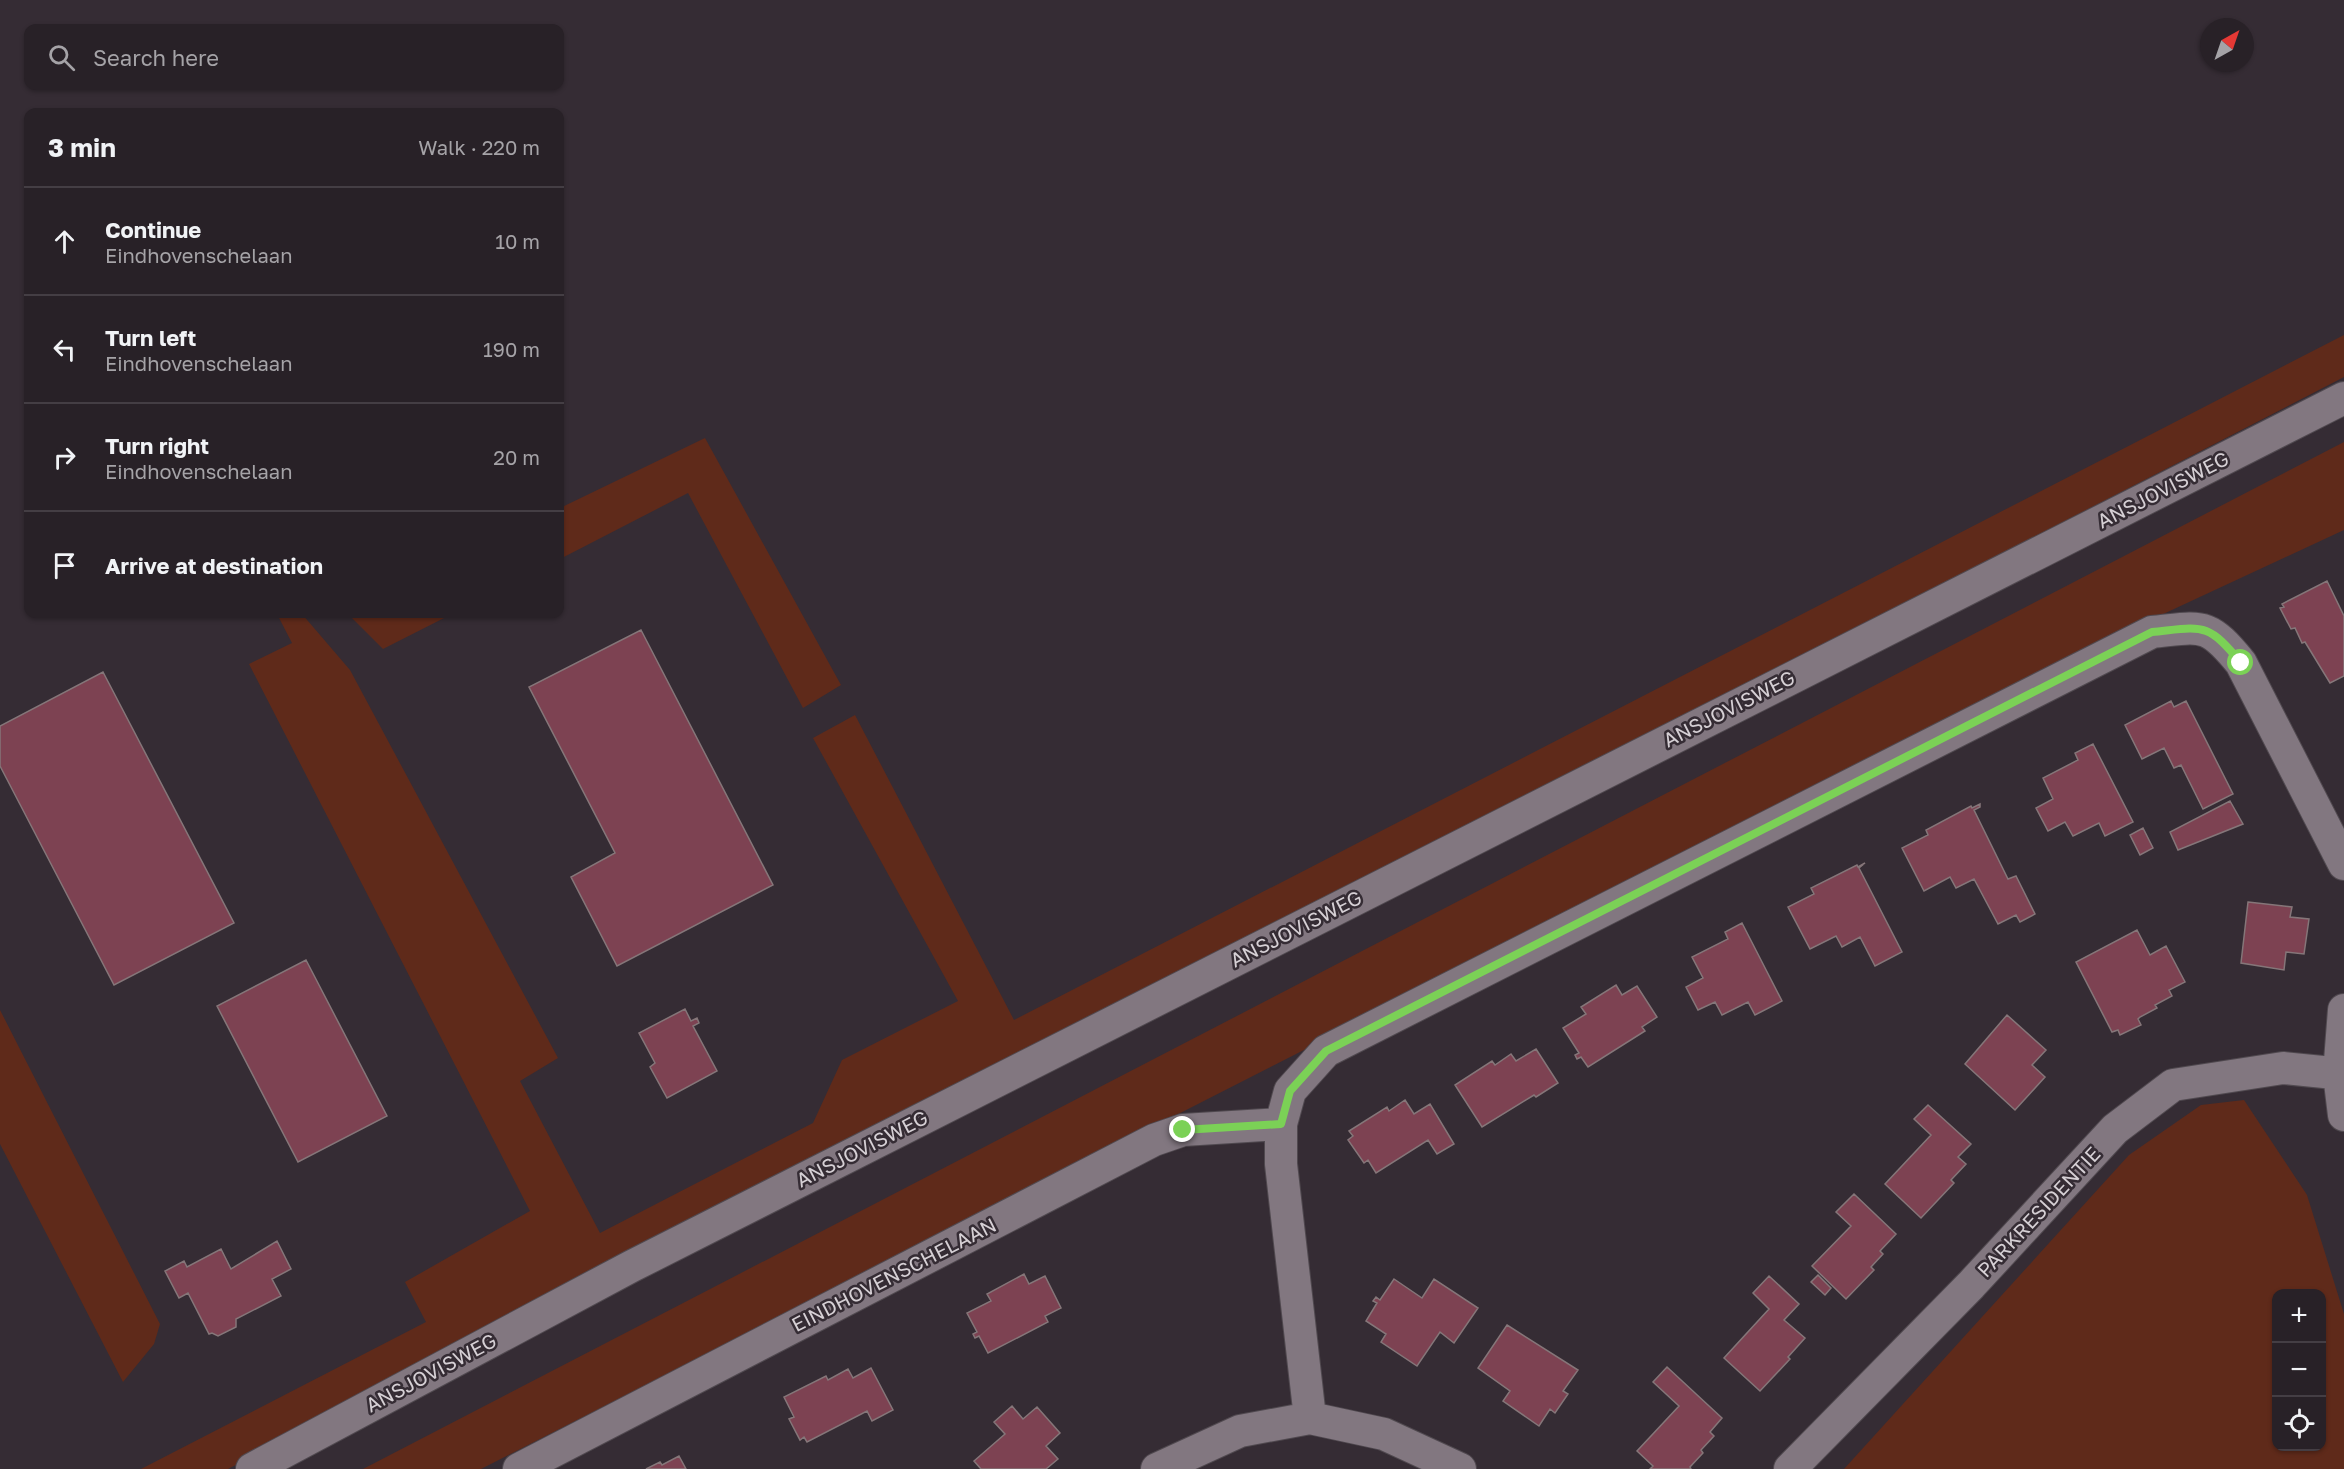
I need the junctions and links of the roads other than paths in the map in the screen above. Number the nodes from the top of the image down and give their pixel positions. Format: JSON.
{"nodes":[{"id":1,"x":2344,"y":398,"type":"edge"},
{"id":2,"x":2344,"y":864,"type":"edge"},
{"id":3,"x":2344,"y":1010,"type":"edge"},
{"id":4,"x":2341,"y":1074,"type":"edge"},
{"id":5,"x":2344,"y":1115,"type":"edge"},
{"id":6,"x":1281,"y":1124,"type":"junction"},
{"id":7,"x":1310,"y":1418,"type":"junction"},
{"id":8,"x":252,"y":1469,"type":"edge"},
{"id":9,"x":519,"y":1469,"type":"edge"},
{"id":10,"x":1157,"y":1469,"type":"edge"},
{"id":11,"x":1460,"y":1469,"type":"edge"},
{"id":12,"x":1790,"y":1469,"type":"edge"}],
"edges":[{"from":1,"to":8,"type":"street","name":"ANSJOVISWEG"},
{"from":2,"to":6,"type":"street"},
{"from":3,"to":4,"type":"street"},
{"from":4,"to":5,"type":"street"},
{"from":4,"to":12,"type":"street","name":"PARKRESIDENTIE"},
{"from":6,"to":7,"type":"street"},
{"from":6,"to":9,"type":"street","name":"EINDHOVENSCHELAAN"},
{"from":7,"to":10,"type":"street"},
{"from":7,"to":11,"type":"street"}]}
